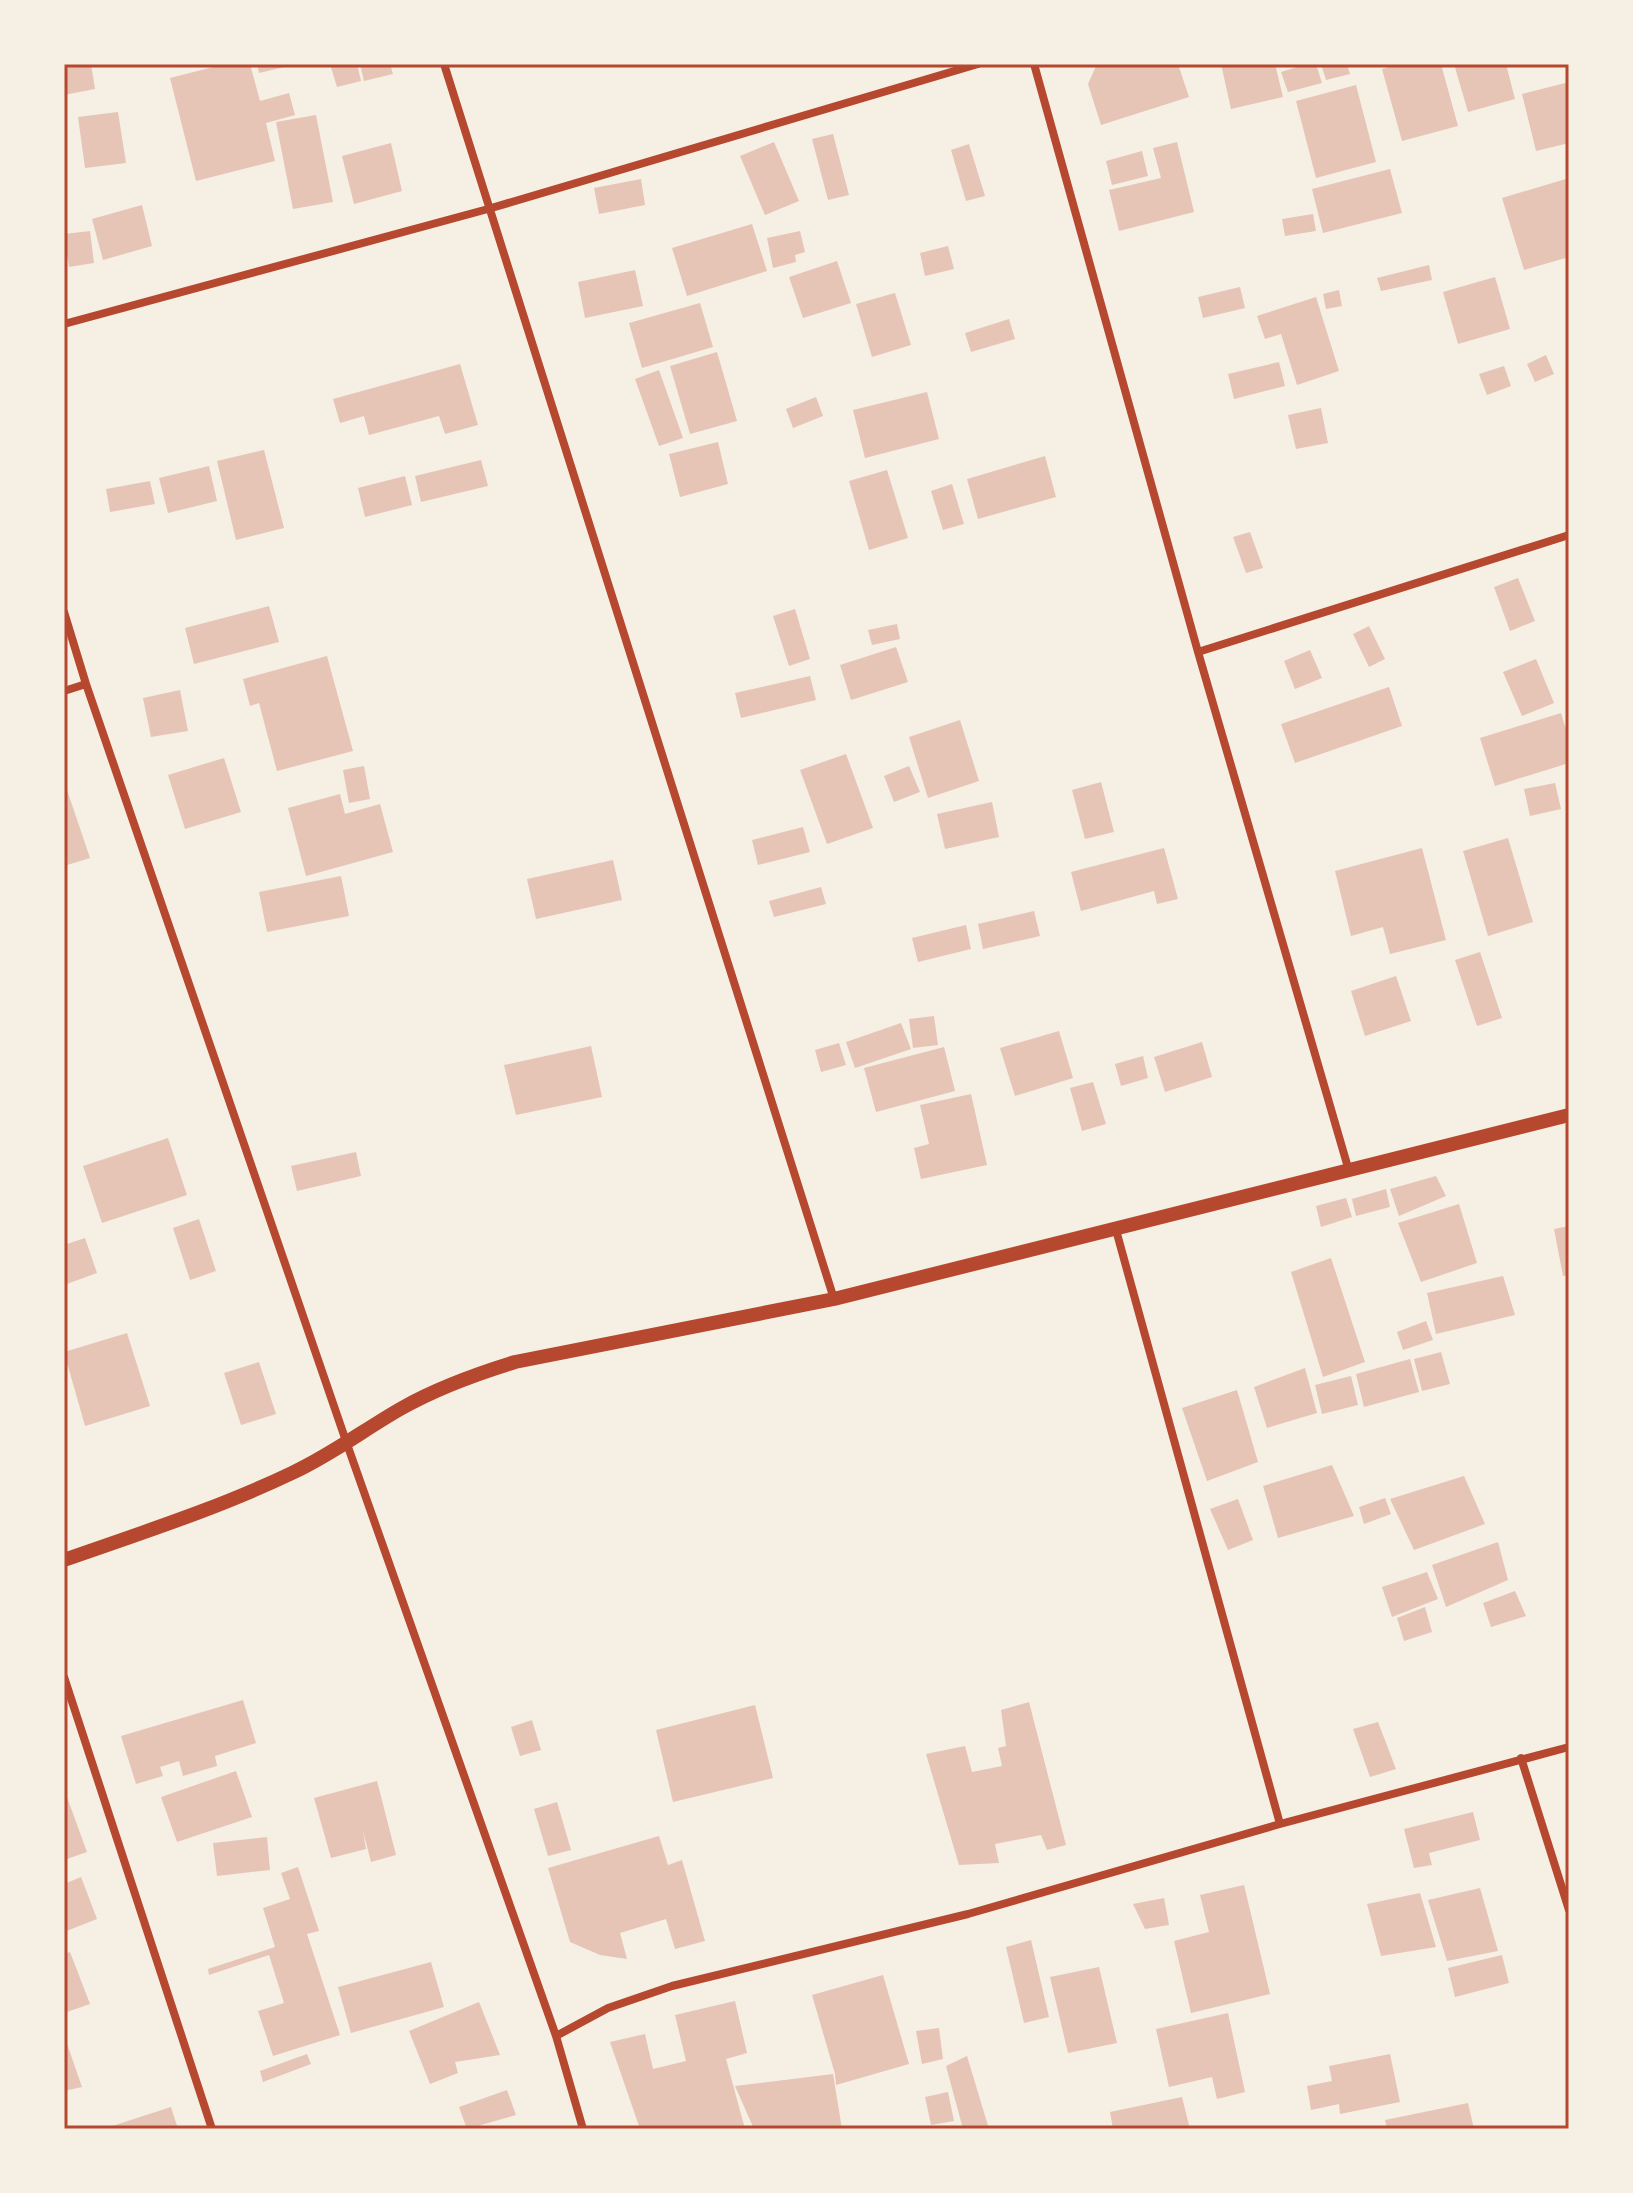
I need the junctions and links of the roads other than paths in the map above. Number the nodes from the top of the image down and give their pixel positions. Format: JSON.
{"nodes":[{"id":1,"x":444,"y":64,"type":"edge"},
{"id":2,"x":978,"y":64,"type":"edge"},
{"id":3,"x":1034,"y":64,"type":"edge"},
{"id":4,"x":488,"y":209,"type":"junction"},
{"id":5,"x":64,"y":324,"type":"edge"},
{"id":6,"x":1569,"y":535,"type":"edge"},
{"id":7,"x":64,"y":612,"type":"edge"},
{"id":8,"x":1198,"y":652,"type":"junction"},
{"id":9,"x":86,"y":684,"type":"junction"},
{"id":10,"x":64,"y":691,"type":"edge"},
{"id":11,"x":1569,"y":1115,"type":"edge"},
{"id":12,"x":1349,"y":1171,"type":"junction"},
{"id":13,"x":1116,"y":1230,"type":"junction"},
{"id":14,"x":834,"y":1299,"type":"junction"},
{"id":15,"x":347,"y":1444,"type":"junction"},
{"id":16,"x":64,"y":1560,"type":"edge"},
{"id":17,"x":64,"y":1677,"type":"edge"},
{"id":18,"x":1569,"y":1747,"type":"edge"},
{"id":19,"x":1521,"y":1758,"type":"junction"},
{"id":20,"x":1280,"y":1824,"type":"junction"},
{"id":21,"x":1569,"y":1910,"type":"edge"},
{"id":22,"x":556,"y":2036,"type":"junction"},
{"id":23,"x":212,"y":2129,"type":"edge"},
{"id":24,"x":583,"y":2129,"type":"edge"}],
"edges":[{"from":1,"to":4,"type":"street"},
{"from":2,"to":4,"type":"street"},
{"from":3,"to":8,"type":"street"},
{"from":4,"to":5,"type":"street"},
{"from":4,"to":14,"type":"street"},
{"from":6,"to":8,"type":"street"},
{"from":7,"to":9,"type":"street"},
{"from":8,"to":12,"type":"street"},
{"from":9,"to":10,"type":"street"},
{"from":9,"to":15,"type":"street"},
{"from":11,"to":12,"type":"street"},
{"from":12,"to":13,"type":"street"},
{"from":13,"to":14,"type":"street"},
{"from":13,"to":20,"type":"street"},
{"from":14,"to":15,"type":"street"},
{"from":15,"to":16,"type":"street"},
{"from":15,"to":22,"type":"street"},
{"from":17,"to":23,"type":"street"},
{"from":18,"to":19,"type":"street"},
{"from":19,"to":20,"type":"street"},
{"from":19,"to":21,"type":"street"},
{"from":20,"to":22,"type":"street"},
{"from":22,"to":24,"type":"street"}]}
